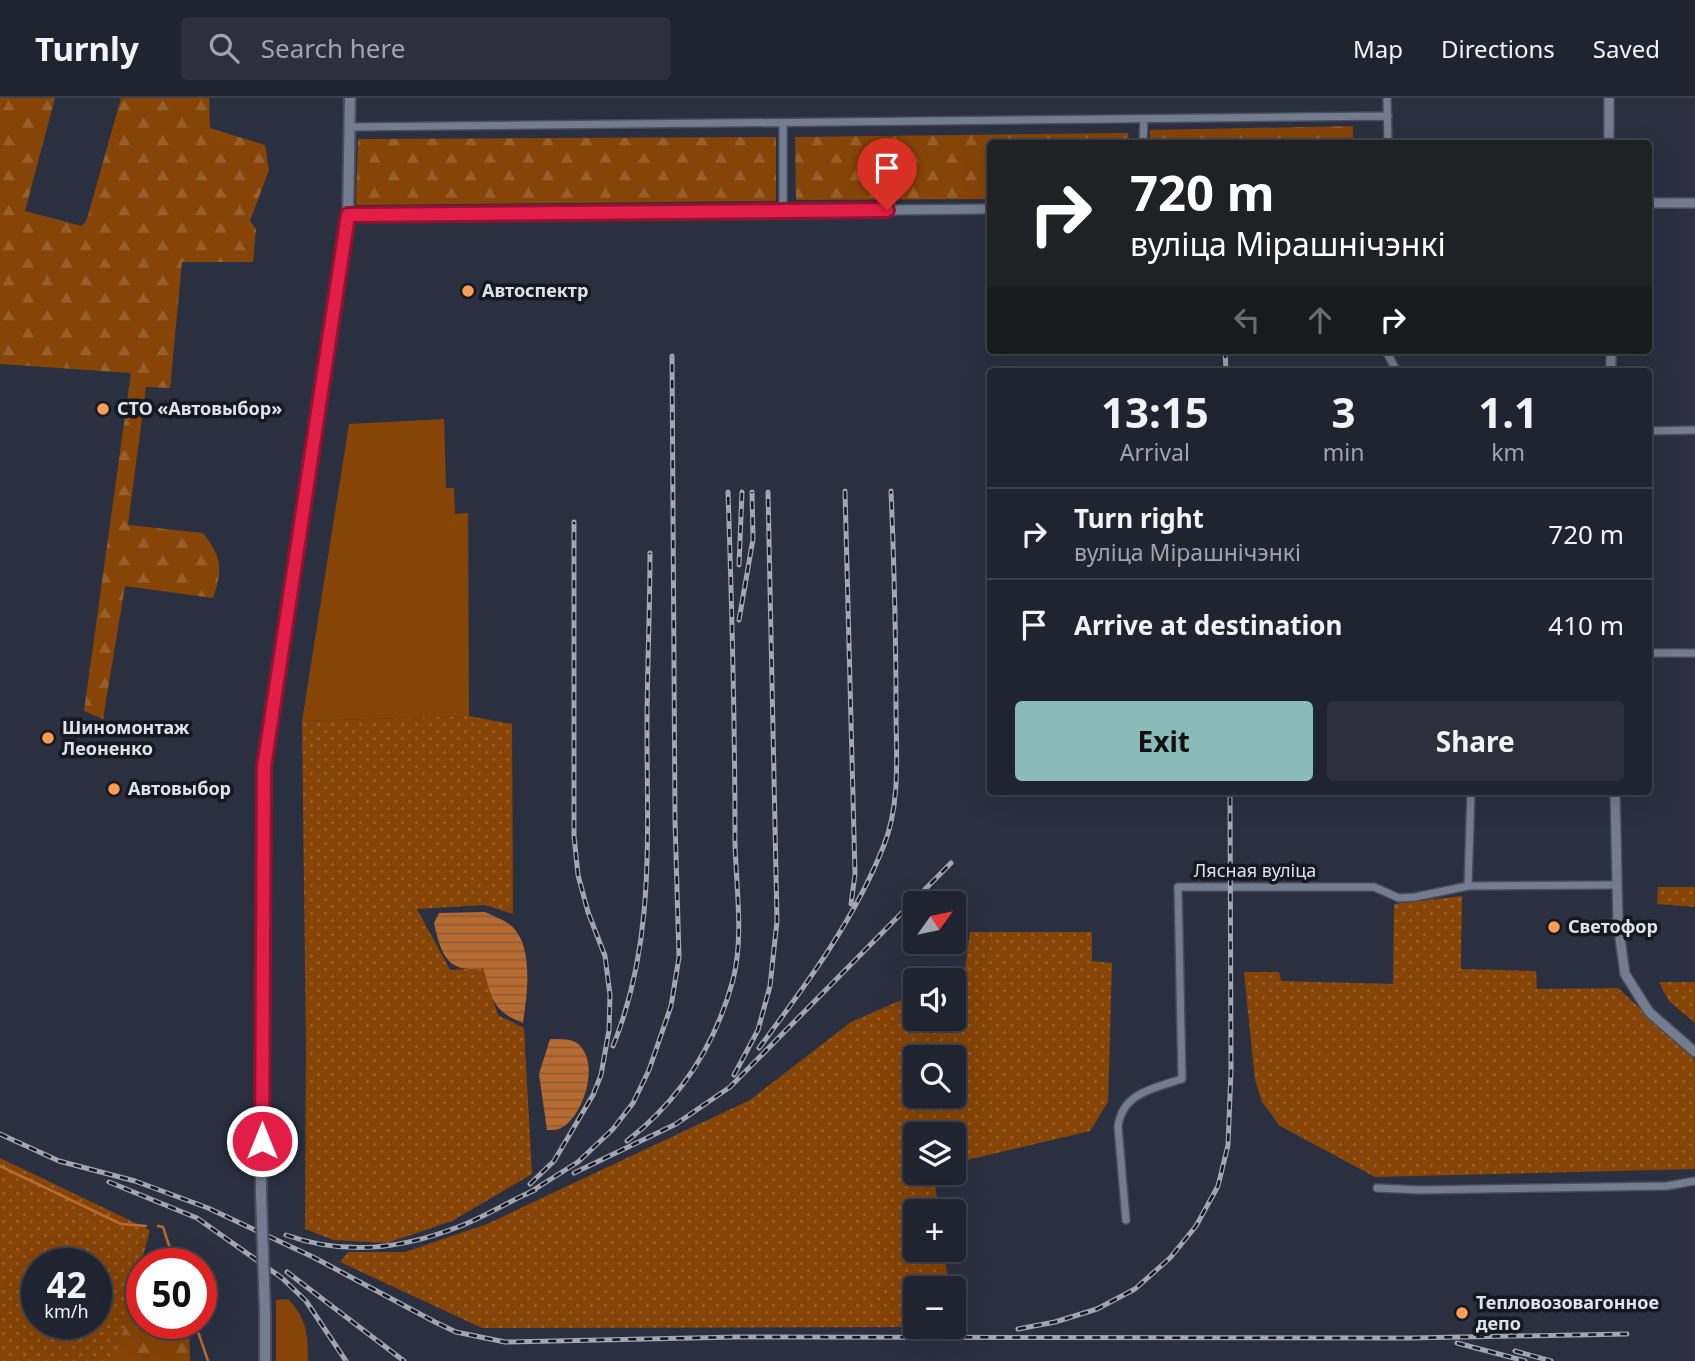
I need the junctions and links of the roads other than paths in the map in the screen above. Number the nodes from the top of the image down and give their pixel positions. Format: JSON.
{"nodes":[{"id":1,"x":349,"y":98,"type":"edge"},
{"id":2,"x":1388,"y":98,"type":"edge"},
{"id":3,"x":1609,"y":98,"type":"edge"},
{"id":4,"x":1388,"y":116,"type":"junction"},
{"id":5,"x":1144,"y":119,"type":"junction"},
{"id":6,"x":783,"y":124,"type":"junction"},
{"id":7,"x":350,"y":127,"type":"junction"},
{"id":8,"x":1143,"y":140,"type":"edge"},
{"id":9,"x":1388,"y":140,"type":"edge"},
{"id":10,"x":1609,"y":140,"type":"edge"},
{"id":11,"x":1695,"y":202,"type":"edge"},
{"id":12,"x":1652,"y":203,"type":"edge"},
{"id":13,"x":987,"y":209,"type":"edge"},
{"id":14,"x":783,"y":211,"type":"junction"},
{"id":15,"x":348,"y":215,"type":"junction"},
{"id":16,"x":1695,"y":430,"type":"edge"},
{"id":17,"x":1652,"y":431,"type":"edge"},
{"id":18,"x":1652,"y":653,"type":"edge"},
{"id":19,"x":1695,"y":653,"type":"edge"},
{"id":20,"x":1471,"y":795,"type":"edge"},
{"id":21,"x":1615,"y":795,"type":"edge"},
{"id":22,"x":1616,"y":885,"type":"junction"},
{"id":23,"x":1468,"y":886,"type":"junction"},
{"id":24,"x":1695,"y":1052,"type":"edge"},
{"id":25,"x":1695,"y":1181,"type":"edge"},
{"id":26,"x":1377,"y":1188,"type":"dead end"},
{"id":27,"x":1126,"y":1220,"type":"dead end"},
{"id":28,"x":265,"y":1361,"type":"edge"}],
"edges":[{"from":1,"to":7,"type":"main road"},
{"from":2,"to":4,"type":"street"},
{"from":3,"to":10,"type":"street"},
{"from":4,"to":5,"type":"street"},
{"from":4,"to":9,"type":"street"},
{"from":5,"to":6,"type":"street"},
{"from":5,"to":8,"type":"street"},
{"from":6,"to":7,"type":"street"},
{"from":6,"to":14,"type":"street"},
{"from":7,"to":15,"type":"main road"},
{"from":11,"to":12,"type":"street"},
{"from":13,"to":14,"type":"street"},
{"from":14,"to":15,"type":"street"},
{"from":15,"to":28,"type":"main road","bridge":true},
{"from":16,"to":17,"type":"street"},
{"from":18,"to":19,"type":"street"},
{"from":20,"to":23,"type":"street"},
{"from":21,"to":22,"type":"street"},
{"from":22,"to":23,"type":"street","name":"Лясная вуліца"},
{"from":22,"to":24,"type":"street"},
{"from":23,"to":27,"type":"street","name":"Лясная вуліца"},
{"from":25,"to":26,"type":"street"}]}
